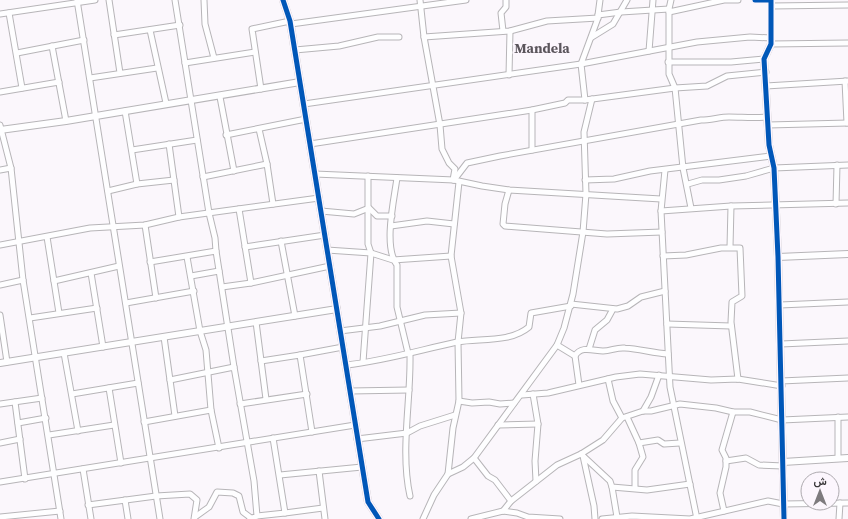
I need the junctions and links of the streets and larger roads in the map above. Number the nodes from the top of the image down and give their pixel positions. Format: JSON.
{"nodes":[{"id":1,"x":46,"y":0,"type":"edge"},
{"id":2,"x":95,"y":0,"type":"edge"},
{"id":3,"x":108,"y":0,"type":"edge"},
{"id":4,"x":175,"y":0,"type":"edge"},
{"id":5,"x":204,"y":0,"type":"edge"},
{"id":6,"x":283,"y":0,"type":"edge"},
{"id":7,"x":420,"y":0,"type":"edge"},
{"id":8,"x":466,"y":0,"type":"edge"},
{"id":9,"x":506,"y":0,"type":"edge"},
{"id":10,"x":600,"y":0,"type":"edge"},
{"id":11,"x":627,"y":0,"type":"edge"},
{"id":12,"x":653,"y":0,"type":"edge"},
{"id":13,"x":671,"y":0,"type":"edge"},
{"id":14,"x":738,"y":0,"type":"edge"},
{"id":15,"x":755,"y":0,"type":"edge"},
{"id":16,"x":77,"y":1,"type":"edge"},
{"id":17,"x":771,"y":3,"type":"edge"},
{"id":18,"x":834,"y":3,"type":"edge"},
{"id":19,"x":848,"y":5,"type":"edge"},
{"id":20,"x":47,"y":6,"type":"junction"},
{"id":21,"x":421,"y":6,"type":"junction"},
{"id":22,"x":652,"y":10,"type":"junction"},
{"id":23,"x":669,"y":11,"type":"junction"},
{"id":24,"x":621,"y":12,"type":"junction"},
{"id":25,"x":9,"y":13,"type":"junction"},
{"id":26,"x":0,"y":14,"type":"edge"},
{"id":27,"x":598,"y":16,"type":"junction"},
{"id":28,"x":291,"y":22,"type":"junction"},
{"id":29,"x":180,"y":25,"type":"junction"},
{"id":30,"x":150,"y":30,"type":"junction"},
{"id":31,"x":503,"y":31,"type":"junction"},
{"id":32,"x":510,"y":31,"type":"junction"},
{"id":33,"x":114,"y":35,"type":"junction"},
{"id":34,"x":399,"y":37,"type":"dead end"},
{"id":35,"x":424,"y":37,"type":"junction"},
{"id":36,"x":592,"y":37,"type":"junction"},
{"id":37,"x":84,"y":40,"type":"junction"},
{"id":38,"x":771,"y":42,"type":"junction"},
{"id":39,"x":848,"y":43,"type":"edge"},
{"id":40,"x":52,"y":46,"type":"junction"},
{"id":41,"x":669,"y":48,"type":"junction"},
{"id":42,"x":295,"y":50,"type":"junction"},
{"id":43,"x":649,"y":51,"type":"junction"},
{"id":44,"x":255,"y":52,"type":"junction"},
{"id":45,"x":16,"y":53,"type":"junction"},
{"id":46,"x":214,"y":58,"type":"junction"},
{"id":47,"x":764,"y":59,"type":"junction"},
{"id":48,"x":185,"y":62,"type":"junction"},
{"id":49,"x":668,"y":62,"type":"junction"},
{"id":50,"x":581,"y":64,"type":"junction"},
{"id":51,"x":157,"y":68,"type":"junction"},
{"id":52,"x":766,"y":72,"type":"junction"},
{"id":53,"x":120,"y":73,"type":"junction"},
{"id":54,"x":509,"y":75,"type":"junction"},
{"id":55,"x":90,"y":78,"type":"junction"},
{"id":56,"x":846,"y":80,"type":"edge"},
{"id":57,"x":59,"y":82,"type":"junction"},
{"id":58,"x":300,"y":82,"type":"junction"},
{"id":59,"x":434,"y":86,"type":"junction"},
{"id":60,"x":766,"y":86,"type":"junction"},
{"id":61,"x":22,"y":88,"type":"junction"},
{"id":62,"x":674,"y":88,"type":"junction"},
{"id":63,"x":261,"y":89,"type":"junction"},
{"id":64,"x":0,"y":92,"type":"edge"},
{"id":65,"x":220,"y":97,"type":"junction"},
{"id":66,"x":592,"y":99,"type":"junction"},
{"id":67,"x":191,"y":100,"type":"junction"},
{"id":68,"x":585,"y":100,"type":"junction"},
{"id":69,"x":166,"y":103,"type":"junction"},
{"id":70,"x":304,"y":104,"type":"junction"},
{"id":71,"x":532,"y":110,"type":"junction"},
{"id":72,"x":125,"y":111,"type":"junction"},
{"id":73,"x":95,"y":116,"type":"junction"},
{"id":74,"x":767,"y":117,"type":"junction"},
{"id":75,"x":306,"y":119,"type":"junction"},
{"id":76,"x":66,"y":121,"type":"junction"},
{"id":77,"x":847,"y":123,"type":"edge"},
{"id":78,"x":440,"y":125,"type":"junction"},
{"id":79,"x":679,"y":125,"type":"junction"},
{"id":80,"x":768,"y":125,"type":"junction"},
{"id":81,"x":0,"y":128,"type":"edge"},
{"id":82,"x":259,"y":129,"type":"junction"},
{"id":83,"x":226,"y":135,"type":"junction"},
{"id":84,"x":197,"y":140,"type":"junction"},
{"id":85,"x":584,"y":140,"type":"junction"},
{"id":86,"x":168,"y":144,"type":"junction"},
{"id":87,"x":310,"y":144,"type":"junction"},
{"id":88,"x":132,"y":150,"type":"junction"},
{"id":89,"x":532,"y":150,"type":"junction"},
{"id":90,"x":771,"y":156,"type":"junction"},
{"id":91,"x":268,"y":164,"type":"junction"},
{"id":92,"x":837,"y":165,"type":"junction"},
{"id":93,"x":848,"y":165,"type":"edge"},
{"id":94,"x":11,"y":168,"type":"junction"},
{"id":95,"x":683,"y":168,"type":"junction"},
{"id":96,"x":774,"y":168,"type":"junction"},
{"id":97,"x":0,"y":170,"type":"edge"},
{"id":98,"x":665,"y":170,"type":"junction"},
{"id":99,"x":234,"y":171,"type":"junction"},
{"id":100,"x":315,"y":174,"type":"junction"},
{"id":101,"x":368,"y":176,"type":"junction"},
{"id":102,"x":203,"y":177,"type":"junction"},
{"id":103,"x":397,"y":178,"type":"junction"},
{"id":104,"x":174,"y":180,"type":"junction"},
{"id":105,"x":585,"y":180,"type":"junction"},
{"id":106,"x":456,"y":181,"type":"junction"},
{"id":107,"x":137,"y":184,"type":"junction"},
{"id":108,"x":688,"y":184,"type":"junction"},
{"id":109,"x":509,"y":190,"type":"junction"},
{"id":110,"x":108,"y":191,"type":"junction"},
{"id":111,"x":586,"y":194,"type":"junction"},
{"id":112,"x":319,"y":198,"type":"junction"},
{"id":113,"x":661,"y":199,"type":"junction"},
{"id":114,"x":848,"y":203,"type":"edge"},
{"id":115,"x":273,"y":204,"type":"junction"},
{"id":116,"x":775,"y":204,"type":"junction"},
{"id":117,"x":836,"y":204,"type":"junction"},
{"id":118,"x":730,"y":206,"type":"junction"},
{"id":119,"x":370,"y":208,"type":"junction"},
{"id":120,"x":691,"y":208,"type":"junction"},
{"id":121,"x":239,"y":209,"type":"junction"},
{"id":122,"x":321,"y":211,"type":"junction"},
{"id":123,"x":661,"y":211,"type":"junction"},
{"id":124,"x":209,"y":212,"type":"junction"},
{"id":125,"x":392,"y":216,"type":"junction"},
{"id":126,"x":179,"y":217,"type":"junction"},
{"id":127,"x":145,"y":224,"type":"junction"},
{"id":128,"x":454,"y":224,"type":"junction"},
{"id":129,"x":391,"y":226,"type":"junction"},
{"id":130,"x":113,"y":228,"type":"junction"},
{"id":131,"x":583,"y":232,"type":"junction"},
{"id":132,"x":662,"y":232,"type":"junction"},
{"id":133,"x":325,"y":235,"type":"junction"},
{"id":134,"x":47,"y":237,"type":"junction"},
{"id":135,"x":281,"y":241,"type":"junction"},
{"id":136,"x":19,"y":242,"type":"junction"},
{"id":137,"x":0,"y":245,"type":"edge"},
{"id":138,"x":245,"y":247,"type":"junction"},
{"id":139,"x":730,"y":247,"type":"junction"},
{"id":140,"x":327,"y":250,"type":"junction"},
{"id":141,"x":216,"y":251,"type":"junction"},
{"id":142,"x":371,"y":253,"type":"junction"},
{"id":143,"x":848,"y":254,"type":"edge"},
{"id":144,"x":451,"y":256,"type":"junction"},
{"id":145,"x":663,"y":256,"type":"junction"},
{"id":146,"x":187,"y":257,"type":"junction"},
{"id":147,"x":778,"y":257,"type":"junction"},
{"id":148,"x":393,"y":260,"type":"junction"},
{"id":149,"x":150,"y":262,"type":"junction"},
{"id":150,"x":119,"y":266,"type":"junction"},
{"id":151,"x":330,"y":266,"type":"junction"},
{"id":152,"x":219,"y":271,"type":"junction"},
{"id":153,"x":91,"y":273,"type":"junction"},
{"id":154,"x":286,"y":274,"type":"junction"},
{"id":155,"x":191,"y":276,"type":"junction"},
{"id":156,"x":23,"y":280,"type":"junction"},
{"id":157,"x":54,"y":281,"type":"junction"},
{"id":158,"x":251,"y":283,"type":"junction"},
{"id":159,"x":0,"y":285,"type":"edge"},
{"id":160,"x":222,"y":287,"type":"junction"},
{"id":161,"x":194,"y":291,"type":"junction"},
{"id":162,"x":665,"y":291,"type":"junction"},
{"id":163,"x":156,"y":298,"type":"junction"},
{"id":164,"x":848,"y":302,"type":"edge"},
{"id":165,"x":126,"y":303,"type":"junction"},
{"id":166,"x":571,"y":305,"type":"junction"},
{"id":167,"x":780,"y":305,"type":"junction"},
{"id":168,"x":97,"y":308,"type":"junction"},
{"id":169,"x":337,"y":309,"type":"junction"},
{"id":170,"x":613,"y":309,"type":"junction"},
{"id":171,"x":461,"y":312,"type":"junction"},
{"id":172,"x":59,"y":313,"type":"junction"},
{"id":173,"x":294,"y":316,"type":"junction"},
{"id":174,"x":0,"y":318,"type":"edge"},
{"id":175,"x":30,"y":318,"type":"junction"},
{"id":176,"x":400,"y":320,"type":"junction"},
{"id":177,"x":256,"y":322,"type":"junction"},
{"id":178,"x":667,"y":324,"type":"junction"},
{"id":179,"x":731,"y":326,"type":"junction"},
{"id":180,"x":226,"y":327,"type":"junction"},
{"id":181,"x":365,"y":328,"type":"junction"},
{"id":182,"x":200,"y":331,"type":"junction"},
{"id":183,"x":340,"y":331,"type":"junction"},
{"id":184,"x":164,"y":337,"type":"junction"},
{"id":185,"x":848,"y":341,"type":"edge"},
{"id":186,"x":131,"y":342,"type":"junction"},
{"id":187,"x":458,"y":342,"type":"junction"},
{"id":188,"x":781,"y":344,"type":"junction"},
{"id":189,"x":557,"y":346,"type":"junction"},
{"id":190,"x":103,"y":347,"type":"junction"},
{"id":191,"x":343,"y":347,"type":"junction"},
{"id":192,"x":589,"y":349,"type":"junction"},
{"id":193,"x":64,"y":353,"type":"junction"},
{"id":194,"x":410,"y":354,"type":"junction"},
{"id":195,"x":668,"y":354,"type":"junction"},
{"id":196,"x":300,"y":355,"type":"junction"},
{"id":197,"x":575,"y":356,"type":"junction"},
{"id":198,"x":34,"y":358,"type":"junction"},
{"id":199,"x":261,"y":361,"type":"junction"},
{"id":200,"x":7,"y":362,"type":"junction"},
{"id":201,"x":363,"y":362,"type":"junction"},
{"id":202,"x":0,"y":363,"type":"edge"},
{"id":203,"x":346,"y":365,"type":"junction"},
{"id":204,"x":234,"y":367,"type":"junction"},
{"id":205,"x":206,"y":373,"type":"junction"},
{"id":206,"x":659,"y":375,"type":"junction"},
{"id":207,"x":669,"y":376,"type":"junction"},
{"id":208,"x":848,"y":378,"type":"edge"},
{"id":209,"x":608,"y":379,"type":"junction"},
{"id":210,"x":738,"y":379,"type":"junction"},
{"id":211,"x":170,"y":380,"type":"junction"},
{"id":212,"x":138,"y":383,"type":"junction"},
{"id":213,"x":782,"y":384,"type":"junction"},
{"id":214,"x":579,"y":385,"type":"junction"},
{"id":215,"x":109,"y":388,"type":"junction"},
{"id":216,"x":409,"y":390,"type":"junction"},
{"id":217,"x":350,"y":391,"type":"junction"},
{"id":218,"x":72,"y":394,"type":"junction"},
{"id":219,"x":307,"y":394,"type":"junction"},
{"id":220,"x":533,"y":394,"type":"junction"},
{"id":221,"x":522,"y":395,"type":"junction"},
{"id":222,"x":42,"y":398,"type":"junction"},
{"id":223,"x":266,"y":399,"type":"junction"},
{"id":224,"x":458,"y":401,"type":"junction"},
{"id":225,"x":15,"y":402,"type":"junction"},
{"id":226,"x":514,"y":403,"type":"junction"},
{"id":227,"x":0,"y":404,"type":"edge"},
{"id":228,"x":240,"y":404,"type":"junction"},
{"id":229,"x":673,"y":405,"type":"junction"},
{"id":230,"x":211,"y":410,"type":"junction"},
{"id":231,"x":643,"y":411,"type":"junction"},
{"id":232,"x":733,"y":412,"type":"junction"},
{"id":233,"x":455,"y":415,"type":"junction"},
{"id":234,"x":175,"y":416,"type":"junction"},
{"id":235,"x":624,"y":417,"type":"junction"},
{"id":236,"x":838,"y":417,"type":"junction"},
{"id":237,"x":848,"y":417,"type":"edge"},
{"id":238,"x":46,"y":418,"type":"junction"},
{"id":239,"x":782,"y":420,"type":"junction"},
{"id":240,"x":144,"y":422,"type":"junction"},
{"id":241,"x":18,"y":423,"type":"junction"},
{"id":242,"x":538,"y":424,"type":"junction"},
{"id":243,"x":114,"y":425,"type":"junction"},
{"id":244,"x":355,"y":425,"type":"junction"},
{"id":245,"x":498,"y":425,"type":"junction"},
{"id":246,"x":78,"y":431,"type":"junction"},
{"id":247,"x":312,"y":432,"type":"junction"},
{"id":248,"x":407,"y":433,"type":"junction"},
{"id":249,"x":49,"y":435,"type":"junction"},
{"id":250,"x":273,"y":438,"type":"junction"},
{"id":251,"x":20,"y":439,"type":"junction"},
{"id":252,"x":357,"y":440,"type":"junction"},
{"id":253,"x":639,"y":442,"type":"junction"},
{"id":254,"x":0,"y":443,"type":"edge"},
{"id":255,"x":247,"y":443,"type":"junction"},
{"id":256,"x":680,"y":443,"type":"junction"},
{"id":257,"x":219,"y":448,"type":"junction"},
{"id":258,"x":582,"y":454,"type":"junction"},
{"id":259,"x":150,"y":458,"type":"junction"},
{"id":260,"x":474,"y":458,"type":"junction"},
{"id":261,"x":838,"y":458,"type":"junction"},
{"id":262,"x":848,"y":458,"type":"edge"},
{"id":263,"x":726,"y":461,"type":"junction"},
{"id":264,"x":120,"y":463,"type":"junction"},
{"id":265,"x":783,"y":464,"type":"junction"},
{"id":266,"x":362,"y":467,"type":"junction"},
{"id":267,"x":83,"y":469,"type":"junction"},
{"id":268,"x":319,"y":471,"type":"junction"},
{"id":269,"x":54,"y":474,"type":"junction"},
{"id":270,"x":448,"y":474,"type":"junction"},
{"id":271,"x":280,"y":475,"type":"junction"},
{"id":272,"x":25,"y":479,"type":"junction"},
{"id":273,"x":0,"y":482,"type":"edge"},
{"id":274,"x":536,"y":482,"type":"junction"},
{"id":275,"x":690,"y":484,"type":"junction"},
{"id":276,"x":612,"y":487,"type":"junction"},
{"id":277,"x":635,"y":488,"type":"junction"},
{"id":278,"x":156,"y":496,"type":"junction"},
{"id":279,"x":410,"y":496,"type":"dead end"},
{"id":280,"x":126,"y":500,"type":"junction"},
{"id":281,"x":511,"y":501,"type":"junction"},
{"id":282,"x":840,"y":503,"type":"edge"},
{"id":283,"x":848,"y":503,"type":"edge"},
{"id":284,"x":783,"y":504,"type":"junction"},
{"id":285,"x":800,"y":504,"type":"edge"},
{"id":286,"x":88,"y":505,"type":"junction"},
{"id":287,"x":323,"y":508,"type":"junction"},
{"id":288,"x":60,"y":511,"type":"junction"},
{"id":289,"x":503,"y":511,"type":"junction"},
{"id":290,"x":724,"y":511,"type":"junction"},
{"id":291,"x":285,"y":513,"type":"junction"},
{"id":292,"x":257,"y":516,"type":"junction"},
{"id":293,"x":617,"y":516,"type":"junction"},
{"id":294,"x":31,"y":517,"type":"edge"},
{"id":295,"x":0,"y":518,"type":"edge"},
{"id":296,"x":195,"y":518,"type":"edge"},
{"id":297,"x":528,"y":518,"type":"edge"},
{"id":298,"x":697,"y":518,"type":"edge"},
{"id":299,"x":61,"y":519,"type":"edge"},
{"id":300,"x":91,"y":519,"type":"edge"},
{"id":301,"x":128,"y":519,"type":"edge"},
{"id":302,"x":160,"y":519,"type":"edge"},
{"id":303,"x":250,"y":519,"type":"edge"},
{"id":304,"x":325,"y":519,"type":"edge"},
{"id":305,"x":379,"y":519,"type":"edge"},
{"id":306,"x":423,"y":519,"type":"edge"},
{"id":307,"x":470,"y":519,"type":"edge"},
{"id":308,"x":560,"y":519,"type":"edge"},
{"id":309,"x":595,"y":519,"type":"edge"},
{"id":310,"x":602,"y":519,"type":"edge"},
{"id":311,"x":784,"y":519,"type":"edge"}],
"edges":[{"from":1,"to":20,"type":"street"},
{"from":2,"to":16,"type":"street"},
{"from":3,"to":33,"type":"street"},
{"from":4,"to":29,"type":"street"},
{"from":5,"to":46,"type":"street"},
{"from":6,"to":28,"type":"street"},
{"from":7,"to":21,"type":"street"},
{"from":8,"to":21,"type":"street"},
{"from":9,"to":31,"type":"street"},
{"from":10,"to":27,"type":"street"},
{"from":11,"to":24,"type":"street"},
{"from":12,"to":22,"type":"street"},
{"from":13,"to":23,"type":"street"},
{"from":14,"to":23,"type":"street"},
{"from":15,"to":17,"type":"street"},
{"from":16,"to":20,"type":"street"},
{"from":16,"to":37,"type":"street"},
{"from":17,"to":18,"type":"street"},
{"from":17,"to":38,"type":"street"},
{"from":18,"to":19,"type":"street"},
{"from":20,"to":25,"type":"street"},
{"from":21,"to":28,"type":"street"},
{"from":21,"to":35,"type":"street"},
{"from":22,"to":23,"type":"street"},
{"from":22,"to":24,"type":"street"},
{"from":22,"to":43,"type":"street"},
{"from":23,"to":41,"type":"street"},
{"from":24,"to":27,"type":"street"},
{"from":24,"to":36,"type":"street"},
{"from":25,"to":26,"type":"street"},
{"from":25,"to":45,"type":"street"},
{"from":27,"to":32,"type":"street"},
{"from":27,"to":36,"type":"street"},
{"from":28,"to":42,"type":"street"},
{"from":28,"to":44,"type":"street"},
{"from":29,"to":30,"type":"street"},
{"from":29,"to":48,"type":"street"},
{"from":30,"to":33,"type":"street"},
{"from":30,"to":51,"type":"street"},
{"from":31,"to":32,"type":"street"},
{"from":31,"to":35,"type":"street"},
{"from":32,"to":54,"type":"street"},
{"from":33,"to":53,"type":"street"},
{"from":34,"to":42,"type":"street"},
{"from":35,"to":59,"type":"street"},
{"from":36,"to":50,"type":"street"},
{"from":37,"to":40,"type":"street"},
{"from":37,"to":55,"type":"street"},
{"from":38,"to":39,"type":"street"},
{"from":38,"to":41,"type":"street"},
{"from":38,"to":47,"type":"street"},
{"from":40,"to":45,"type":"street"},
{"from":40,"to":57,"type":"street"},
{"from":41,"to":43,"type":"street"},
{"from":41,"to":49,"type":"street"},
{"from":42,"to":58,"type":"street"},
{"from":43,"to":50,"type":"street"},
{"from":44,"to":46,"type":"street"},
{"from":44,"to":63,"type":"street"},
{"from":45,"to":61,"type":"street"},
{"from":46,"to":48,"type":"street"},
{"from":47,"to":49,"type":"street"},
{"from":47,"to":52,"type":"street"},
{"from":48,"to":67,"type":"street"},
{"from":49,"to":62,"type":"street"},
{"from":50,"to":54,"type":"street"},
{"from":50,"to":68,"type":"street"},
{"from":51,"to":53,"type":"street"},
{"from":51,"to":69,"type":"street"},
{"from":52,"to":60,"type":"street"},
{"from":52,"to":62,"type":"street"},
{"from":53,"to":55,"type":"street"},
{"from":54,"to":59,"type":"street"},
{"from":55,"to":73,"type":"street"},
{"from":56,"to":60,"type":"street"},
{"from":56,"to":77,"type":"street"},
{"from":57,"to":61,"type":"street"},
{"from":57,"to":76,"type":"street"},
{"from":58,"to":63,"type":"street"},
{"from":58,"to":70,"type":"street"},
{"from":59,"to":70,"type":"street"},
{"from":59,"to":78,"type":"street"},
{"from":60,"to":74,"type":"street"},
{"from":61,"to":64,"type":"street"},
{"from":62,"to":66,"type":"street"},
{"from":62,"to":79,"type":"street"},
{"from":63,"to":65,"type":"street"},
{"from":65,"to":67,"type":"street"},
{"from":65,"to":83,"type":"street"},
{"from":66,"to":68,"type":"street"},
{"from":66,"to":85,"type":"street"},
{"from":67,"to":69,"type":"street"},
{"from":67,"to":84,"type":"street"},
{"from":68,"to":71,"type":"street"},
{"from":69,"to":72,"type":"street"},
{"from":70,"to":75,"type":"street"},
{"from":71,"to":78,"type":"street"},
{"from":71,"to":89,"type":"street"},
{"from":72,"to":73,"type":"street"},
{"from":72,"to":88,"type":"street"},
{"from":73,"to":76,"type":"street"},
{"from":73,"to":110,"type":"street"},
{"from":74,"to":79,"type":"street"},
{"from":74,"to":80,"type":"street"},
{"from":75,"to":82,"type":"street"},
{"from":75,"to":87,"type":"street"},
{"from":76,"to":81,"type":"street"},
{"from":77,"to":80,"type":"street"},
{"from":78,"to":87,"type":"street"},
{"from":78,"to":106,"type":"street"},
{"from":79,"to":85,"type":"street"},
{"from":79,"to":95,"type":"street"},
{"from":80,"to":90,"type":"street"},
{"from":81,"to":94,"type":"street"},
{"from":82,"to":83,"type":"street"},
{"from":82,"to":91,"type":"street"},
{"from":83,"to":99,"type":"street"},
{"from":84,"to":86,"type":"street"},
{"from":84,"to":102,"type":"street"},
{"from":85,"to":89,"type":"street"},
{"from":85,"to":105,"type":"street"},
{"from":86,"to":88,"type":"street"},
{"from":86,"to":104,"type":"street"},
{"from":87,"to":100,"type":"street"},
{"from":88,"to":107,"type":"street"},
{"from":89,"to":106,"type":"street"},
{"from":90,"to":95,"type":"street"},
{"from":90,"to":96,"type":"street"},
{"from":91,"to":99,"type":"street"},
{"from":91,"to":115,"type":"street"},
{"from":92,"to":93,"type":"street"},
{"from":92,"to":96,"type":"street"},
{"from":92,"to":117,"type":"street"},
{"from":94,"to":97,"type":"street"},
{"from":94,"to":136,"type":"street"},
{"from":95,"to":98,"type":"street"},
{"from":95,"to":108,"type":"street"},
{"from":96,"to":108,"type":"street"},
{"from":96,"to":116,"type":"street"},
{"from":98,"to":105,"type":"street"},
{"from":98,"to":113,"type":"street"},
{"from":99,"to":102,"type":"street"},
{"from":100,"to":101,"type":"street"},
{"from":100,"to":112,"type":"street"},
{"from":101,"to":103,"type":"street"},
{"from":101,"to":119,"type":"street"},
{"from":102,"to":124,"type":"street"},
{"from":103,"to":106,"type":"street"},
{"from":103,"to":125,"type":"street"},
{"from":104,"to":107,"type":"street"},
{"from":104,"to":126,"type":"street"},
{"from":105,"to":111,"type":"street"},
{"from":106,"to":109,"type":"street"},
{"from":106,"to":128,"type":"street"},
{"from":107,"to":110,"type":"street"},
{"from":108,"to":120,"type":"street"},
{"from":109,"to":111,"type":"street"},
{"from":109,"to":131,"type":"street"},
{"from":110,"to":130,"type":"street"},
{"from":111,"to":113,"type":"street"},
{"from":111,"to":131,"type":"street"},
{"from":112,"to":115,"type":"street"},
{"from":112,"to":122,"type":"street"},
{"from":113,"to":123,"type":"street"},
{"from":114,"to":117,"type":"street"},
{"from":115,"to":121,"type":"street"},
{"from":116,"to":117,"type":"street"},
{"from":116,"to":118,"type":"street"},
{"from":116,"to":147,"type":"street"},
{"from":118,"to":120,"type":"street"},
{"from":118,"to":139,"type":"street"},
{"from":119,"to":122,"type":"street"},
{"from":119,"to":125,"type":"street"},
{"from":119,"to":142,"type":"street"},
{"from":120,"to":123,"type":"street"},
{"from":121,"to":124,"type":"street"},
{"from":121,"to":138,"type":"street"},
{"from":122,"to":133,"type":"street"},
{"from":123,"to":132,"type":"street"},
{"from":124,"to":126,"type":"street"},
{"from":124,"to":141,"type":"street"},
{"from":125,"to":129,"type":"street"},
{"from":126,"to":127,"type":"street"},
{"from":127,"to":130,"type":"street"},
{"from":127,"to":149,"type":"street"},
{"from":128,"to":129,"type":"street"},
{"from":128,"to":144,"type":"street"},
{"from":129,"to":148,"type":"street"},
{"from":130,"to":134,"type":"street"},
{"from":130,"to":150,"type":"street"},
{"from":131,"to":132,"type":"street"},
{"from":131,"to":166,"type":"street"},
{"from":132,"to":145,"type":"street"},
{"from":133,"to":135,"type":"street"},
{"from":133,"to":140,"type":"street"},
{"from":134,"to":136,"type":"street"},
{"from":134,"to":157,"type":"street"},
{"from":135,"to":138,"type":"street"},
{"from":135,"to":154,"type":"street"},
{"from":136,"to":137,"type":"street"},
{"from":136,"to":156,"type":"street"},
{"from":138,"to":158,"type":"street"},
{"from":139,"to":145,"type":"street"},
{"from":139,"to":179,"type":"street"},
{"from":140,"to":142,"type":"street"},
{"from":140,"to":151,"type":"street"},
{"from":141,"to":146,"type":"street"},
{"from":141,"to":152,"type":"street"},
{"from":142,"to":148,"type":"street"},
{"from":142,"to":181,"type":"street"},
{"from":143,"to":147,"type":"street"},
{"from":144,"to":148,"type":"street"},
{"from":144,"to":171,"type":"street"},
{"from":145,"to":162,"type":"street"},
{"from":146,"to":149,"type":"street"},
{"from":146,"to":155,"type":"street"},
{"from":147,"to":167,"type":"street"},
{"from":148,"to":176,"type":"street"},
{"from":149,"to":163,"type":"street"},
{"from":150,"to":153,"type":"street"},
{"from":150,"to":165,"type":"street"},
{"from":151,"to":154,"type":"street"},
{"from":151,"to":169,"type":"street"},
{"from":152,"to":155,"type":"street"},
{"from":152,"to":160,"type":"street"},
{"from":153,"to":157,"type":"street"},
{"from":153,"to":168,"type":"street"},
{"from":154,"to":158,"type":"street"},
{"from":154,"to":173,"type":"street"},
{"from":155,"to":161,"type":"street"},
{"from":156,"to":159,"type":"street"},
{"from":156,"to":175,"type":"street"},
{"from":157,"to":172,"type":"street"},
{"from":158,"to":160,"type":"street"},
{"from":160,"to":180,"type":"street"},
{"from":161,"to":163,"type":"street"},
{"from":161,"to":182,"type":"street"},
{"from":162,"to":170,"type":"street"},
{"from":162,"to":178,"type":"street"},
{"from":163,"to":165,"type":"street"},
{"from":164,"to":167,"type":"street"},
{"from":165,"to":186,"type":"street"},
{"from":166,"to":170,"type":"street"},
{"from":166,"to":187,"type":"street"},
{"from":166,"to":189,"type":"street"},
{"from":167,"to":188,"type":"street"},
{"from":168,"to":172,"type":"street"},
{"from":168,"to":190,"type":"street"},
{"from":169,"to":173,"type":"street"},
{"from":169,"to":183,"type":"street"},
{"from":170,"to":192,"type":"street"},
{"from":171,"to":176,"type":"street"},
{"from":171,"to":187,"type":"street"},
{"from":172,"to":175,"type":"street"},
{"from":173,"to":177,"type":"street"},
{"from":174,"to":200,"type":"street"},
{"from":175,"to":198,"type":"street"},
{"from":176,"to":181,"type":"street"},
{"from":176,"to":194,"type":"street"},
{"from":177,"to":180,"type":"street"},
{"from":177,"to":199,"type":"street"},
{"from":178,"to":179,"type":"street"},
{"from":178,"to":195,"type":"street"},
{"from":179,"to":210,"type":"street"},
{"from":180,"to":182,"type":"street"},
{"from":180,"to":204,"type":"street"},
{"from":181,"to":183,"type":"street"},
{"from":181,"to":201,"type":"street"},
{"from":182,"to":184,"type":"street"},
{"from":182,"to":205,"type":"street"},
{"from":183,"to":191,"type":"street"},
{"from":184,"to":186,"type":"street"},
{"from":184,"to":211,"type":"street"},
{"from":185,"to":188,"type":"street"},
{"from":186,"to":190,"type":"street"},
{"from":186,"to":212,"type":"street"},
{"from":187,"to":194,"type":"street"},
{"from":187,"to":224,"type":"street"},
{"from":188,"to":213,"type":"street"},
{"from":189,"to":197,"type":"street"},
{"from":189,"to":221,"type":"street"},
{"from":190,"to":193,"type":"street"},
{"from":191,"to":196,"type":"street"},
{"from":191,"to":203,"type":"street"},
{"from":192,"to":195,"type":"street"},
{"from":192,"to":197,"type":"street"},
{"from":193,"to":198,"type":"street"},
{"from":193,"to":218,"type":"street"},
{"from":194,"to":201,"type":"street"},
{"from":194,"to":216,"type":"street"},
{"from":195,"to":207,"type":"street"},
{"from":196,"to":199,"type":"street"},
{"from":196,"to":219,"type":"street"},
{"from":197,"to":214,"type":"street"},
{"from":198,"to":200,"type":"street"},
{"from":198,"to":222,"type":"street"},
{"from":199,"to":223,"type":"street"},
{"from":200,"to":202,"type":"street"},
{"from":201,"to":203,"type":"street"},
{"from":203,"to":217,"type":"street"},
{"from":204,"to":205,"type":"street"},
{"from":204,"to":228,"type":"street"},
{"from":205,"to":211,"type":"street"},
{"from":205,"to":230,"type":"street"},
{"from":206,"to":207,"type":"street"},
{"from":206,"to":209,"type":"street"},
{"from":206,"to":231,"type":"street"},
{"from":207,"to":210,"type":"street"},
{"from":207,"to":229,"type":"street"},
{"from":208,"to":213,"type":"street"},
{"from":209,"to":214,"type":"street"},
{"from":209,"to":235,"type":"street"},
{"from":210,"to":213,"type":"street"},
{"from":211,"to":234,"type":"street"},
{"from":212,"to":215,"type":"street"},
{"from":212,"to":240,"type":"street"},
{"from":213,"to":239,"type":"street"},
{"from":214,"to":220,"type":"street"},
{"from":215,"to":218,"type":"street"},
{"from":215,"to":243,"type":"street"},
{"from":216,"to":217,"type":"street"},
{"from":216,"to":248,"type":"street"},
{"from":217,"to":244,"type":"street"},
{"from":218,"to":246,"type":"street"},
{"from":219,"to":223,"type":"street"},
{"from":219,"to":247,"type":"street"},
{"from":220,"to":221,"type":"street"},
{"from":220,"to":242,"type":"street"},
{"from":221,"to":226,"type":"street"},
{"from":222,"to":225,"type":"street"},
{"from":222,"to":238,"type":"street"},
{"from":223,"to":228,"type":"street"},
{"from":224,"to":226,"type":"street"},
{"from":224,"to":233,"type":"street"},
{"from":225,"to":227,"type":"street"},
{"from":225,"to":241,"type":"street"},
{"from":226,"to":245,"type":"street"},
{"from":228,"to":255,"type":"street"},
{"from":229,"to":231,"type":"street"},
{"from":229,"to":232,"type":"street"},
{"from":229,"to":256,"type":"street"},
{"from":230,"to":234,"type":"street"},
{"from":230,"to":257,"type":"street"},
{"from":231,"to":235,"type":"street"},
{"from":232,"to":239,"type":"street"},
{"from":232,"to":263,"type":"street"},
{"from":233,"to":248,"type":"street"},
{"from":233,"to":270,"type":"street"},
{"from":234,"to":240,"type":"street"},
{"from":235,"to":253,"type":"street"},
{"from":235,"to":258,"type":"street"},
{"from":236,"to":237,"type":"street"},
{"from":236,"to":239,"type":"street"},
{"from":236,"to":261,"type":"street"},
{"from":238,"to":241,"type":"street"},
{"from":238,"to":249,"type":"street"},
{"from":239,"to":265,"type":"street"},
{"from":240,"to":259,"type":"street"},
{"from":241,"to":251,"type":"street"},
{"from":242,"to":245,"type":"street"},
{"from":242,"to":274,"type":"street"},
{"from":243,"to":246,"type":"street"},
{"from":243,"to":264,"type":"street"},
{"from":244,"to":247,"type":"street"},
{"from":244,"to":252,"type":"street"},
{"from":245,"to":260,"type":"street"},
{"from":246,"to":249,"type":"street"},
{"from":247,"to":250,"type":"street"},
{"from":248,"to":252,"type":"street"},
{"from":248,"to":279,"type":"street"},
{"from":249,"to":269,"type":"street"},
{"from":250,"to":255,"type":"street"},
{"from":250,"to":271,"type":"street"},
{"from":251,"to":254,"type":"street"},
{"from":251,"to":272,"type":"street"},
{"from":252,"to":266,"type":"street"},
{"from":253,"to":256,"type":"street"},
{"from":253,"to":277,"type":"street"},
{"from":255,"to":257,"type":"street"},
{"from":255,"to":292,"type":"street"},
{"from":256,"to":275,"type":"street"},
{"from":257,"to":259,"type":"street"},
{"from":258,"to":274,"type":"street"},
{"from":258,"to":276,"type":"street"},
{"from":258,"to":309,"type":"street"},
{"from":259,"to":264,"type":"street"},
{"from":259,"to":278,"type":"street"},
{"from":260,"to":270,"type":"street"},
{"from":260,"to":281,"type":"street"},
{"from":261,"to":262,"type":"street"},
{"from":261,"to":265,"type":"street"},
{"from":263,"to":265,"type":"street"},
{"from":263,"to":290,"type":"street"},
{"from":264,"to":267,"type":"street"},
{"from":265,"to":284,"type":"street"},
{"from":266,"to":268,"type":"street"},
{"from":266,"to":305,"type":"street"},
{"from":267,"to":269,"type":"street"},
{"from":267,"to":286,"type":"street"},
{"from":268,"to":271,"type":"street"},
{"from":268,"to":287,"type":"street"},
{"from":269,"to":272,"type":"street"},
{"from":269,"to":288,"type":"street"},
{"from":270,"to":306,"type":"street"},
{"from":271,"to":291,"type":"street"},
{"from":272,"to":273,"type":"street"},
{"from":274,"to":281,"type":"street"},
{"from":275,"to":277,"type":"street"},
{"from":275,"to":298,"type":"street"},
{"from":276,"to":277,"type":"street"},
{"from":276,"to":293,"type":"street"},
{"from":278,"to":280,"type":"street"},
{"from":278,"to":296,"type":"street"},
{"from":278,"to":302,"type":"street"},
{"from":280,"to":286,"type":"street"},
{"from":280,"to":301,"type":"street"},
{"from":281,"to":289,"type":"street"},
{"from":282,"to":283,"type":"street"},
{"from":284,"to":285,"type":"street"},
{"from":284,"to":290,"type":"street"},
{"from":284,"to":311,"type":"street"},
{"from":286,"to":300,"type":"street"},
{"from":287,"to":291,"type":"street"},
{"from":287,"to":304,"type":"street"},
{"from":288,"to":294,"type":"street"},
{"from":288,"to":299,"type":"street"},
{"from":289,"to":297,"type":"street"},
{"from":289,"to":307,"type":"street"},
{"from":290,"to":298,"type":"street"},
{"from":291,"to":292,"type":"street"},
{"from":292,"to":303,"type":"street"},
{"from":293,"to":298,"type":"street"},
{"from":293,"to":310,"type":"street"},
{"from":294,"to":295,"type":"street"},
{"from":296,"to":303,"type":"street"},
{"from":297,"to":308,"type":"street"}]}
